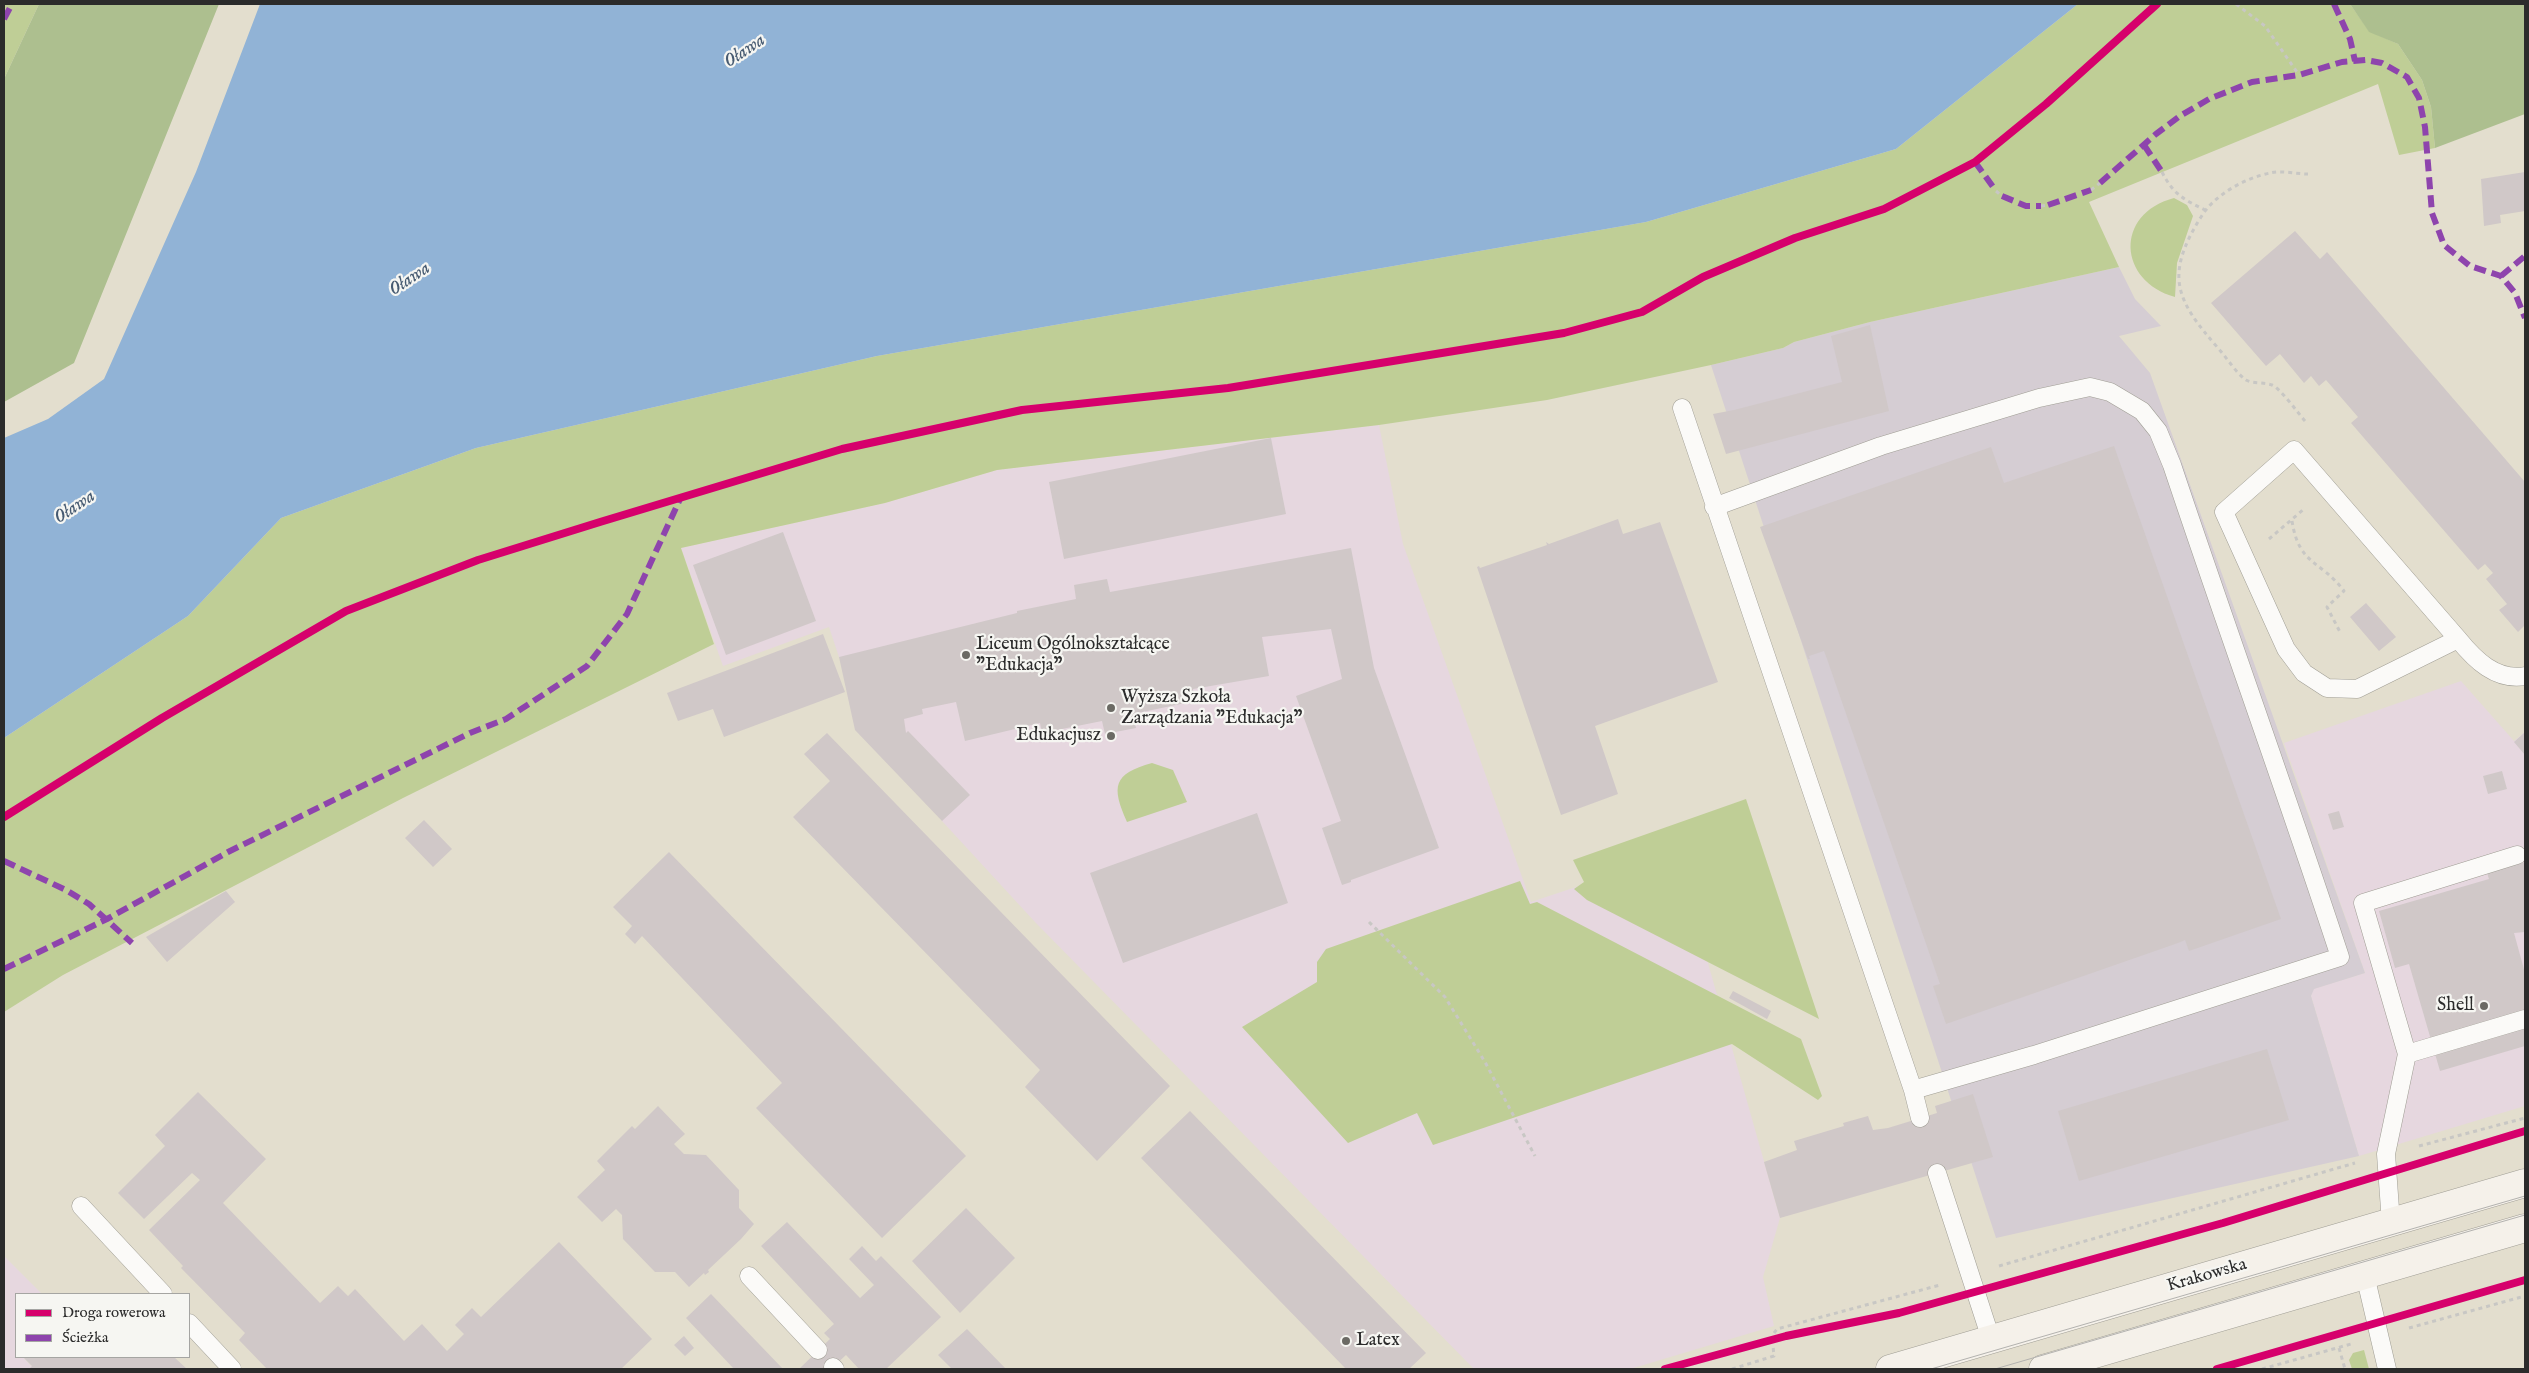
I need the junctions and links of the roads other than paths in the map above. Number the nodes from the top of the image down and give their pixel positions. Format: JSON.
{"nodes":[{"id":1,"x":1682,"y":408,"type":"dead end"},
{"id":2,"x":1714,"y":507,"type":"junction"},
{"id":3,"x":2458,"y":639,"type":"junction"},
{"id":4,"x":2525,"y":676,"type":"edge"},
{"id":5,"x":2517,"y":855,"type":"dead end"},
{"id":6,"x":2525,"y":1019,"type":"edge"},
{"id":7,"x":2406,"y":1054,"type":"junction"},
{"id":8,"x":1913,"y":1090,"type":"junction"},
{"id":9,"x":1920,"y":1118,"type":"dead end"},
{"id":10,"x":1937,"y":1173,"type":"dead end"},
{"id":11,"x":2525,"y":1184,"type":"edge"},
{"id":12,"x":81,"y":1206,"type":"dead end"},
{"id":13,"x":2391,"y":1223,"type":"junction"},
{"id":14,"x":2525,"y":1228,"type":"edge"},
{"id":15,"x":2365,"y":1275,"type":"junction"},
{"id":16,"x":749,"y":1276,"type":"dead end"},
{"id":17,"x":162,"y":1293,"type":"edge"},
{"id":18,"x":190,"y":1324,"type":"edge"},
{"id":19,"x":1992,"y":1340,"type":"junction"},
{"id":20,"x":818,"y":1350,"type":"dead end"},
{"id":21,"x":232,"y":1369,"type":"edge"},
{"id":22,"x":1890,"y":1369,"type":"edge"},
{"id":23,"x":2043,"y":1369,"type":"edge"},
{"id":24,"x":2387,"y":1369,"type":"edge"}],
"edges":[{"from":1,"to":2,"type":"lane"},
{"from":2,"to":8,"type":"lane"},
{"from":2,"to":8,"type":"lane"},
{"from":3,"to":3,"type":"lane"},
{"from":3,"to":4,"type":"lane"},
{"from":5,"to":7,"type":"lane"},
{"from":6,"to":7,"type":"lane"},
{"from":7,"to":13,"type":"lane"},
{"from":8,"to":9,"type":"lane"},
{"from":10,"to":19,"type":"lane"},
{"from":11,"to":13,"type":"main road","name":"Krakowska"},
{"from":12,"to":17,"type":"lane"},
{"from":13,"to":19,"type":"main road","name":"Krakowska"},
{"from":14,"to":15,"type":"main road"},
{"from":15,"to":23,"type":"main road"},
{"from":15,"to":24,"type":"lane"},
{"from":16,"to":20,"type":"lane"},
{"from":18,"to":21,"type":"lane"},
{"from":19,"to":22,"type":"main road","name":"Krakowska"}]}
